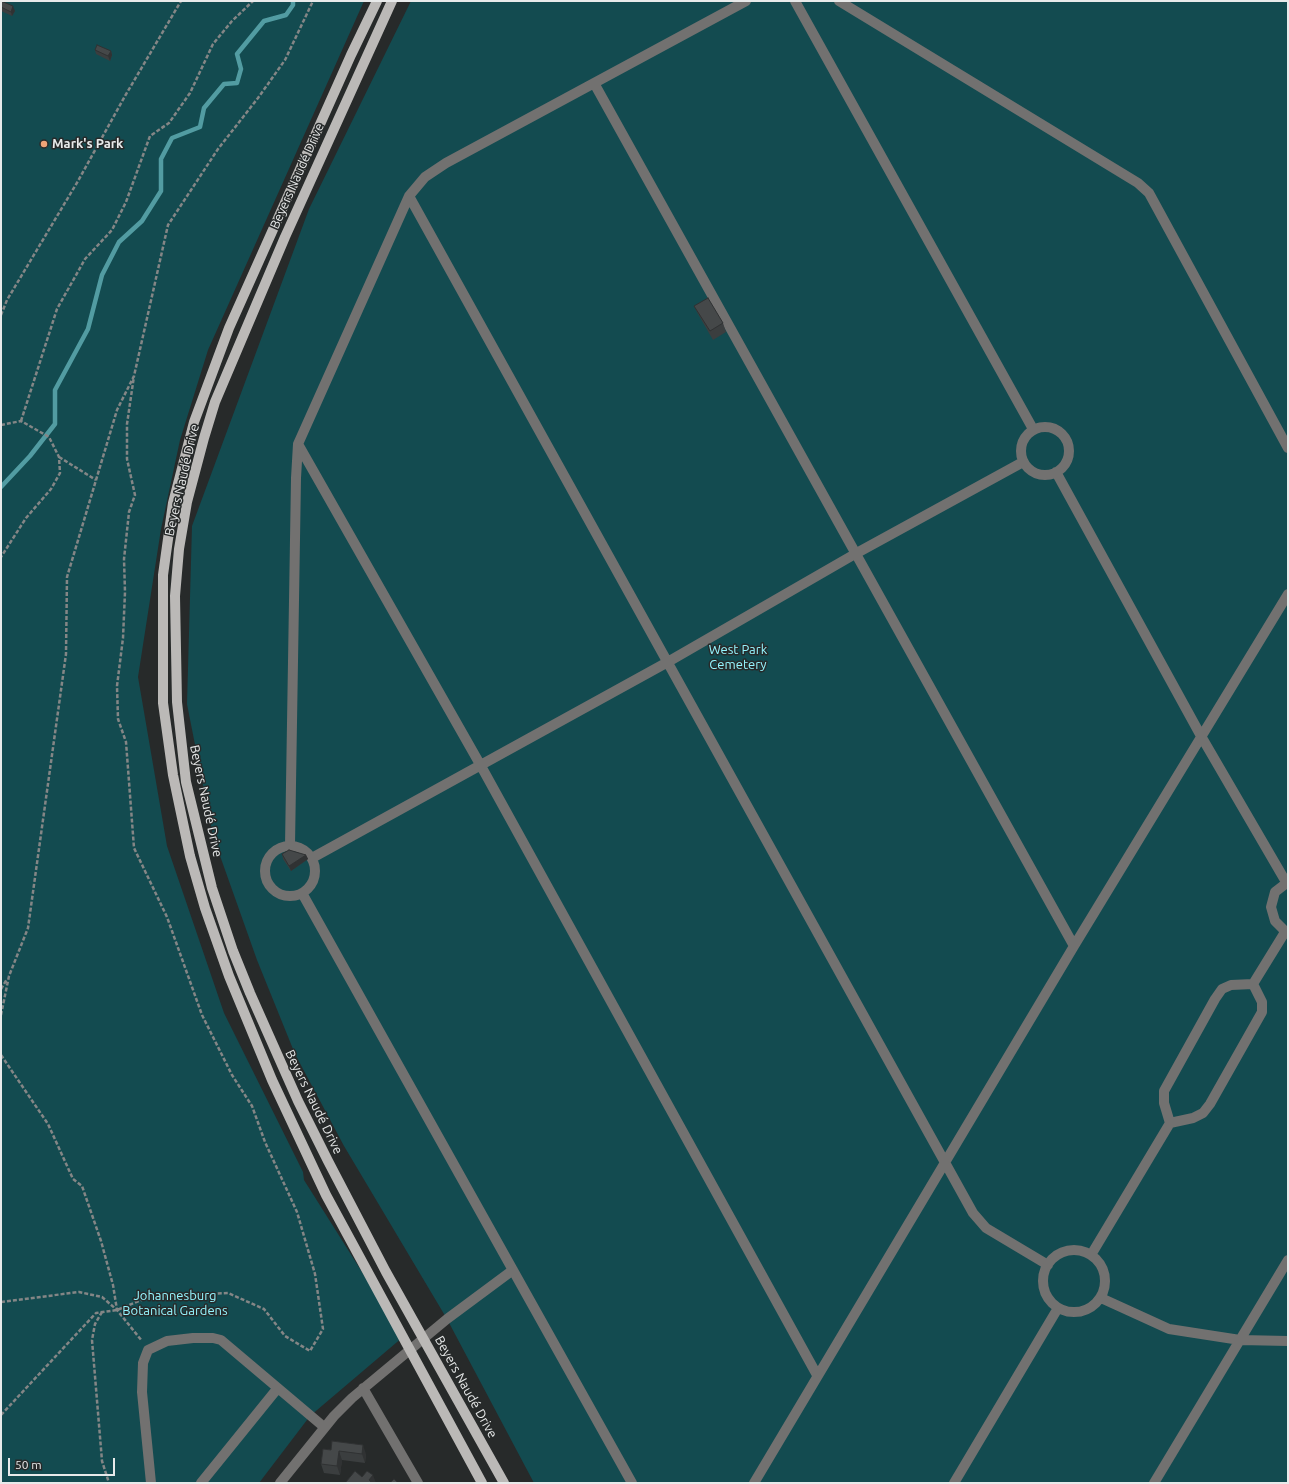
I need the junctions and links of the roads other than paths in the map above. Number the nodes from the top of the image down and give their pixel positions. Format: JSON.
{"nodes":[{"id":1,"x":377,"y":1,"type":"edge"},
{"id":2,"x":392,"y":1,"type":"edge"},
{"id":3,"x":746,"y":1,"type":"edge"},
{"id":4,"x":795,"y":1,"type":"edge"},
{"id":5,"x":839,"y":1,"type":"edge"},
{"id":6,"x":594,"y":83,"type":"junction"},
{"id":7,"x":409,"y":196,"type":"junction"},
{"id":8,"x":1033,"y":429,"type":"junction"},
{"id":9,"x":298,"y":444,"type":"junction"},
{"id":10,"x":1288,"y":448,"type":"edge"},
{"id":11,"x":1023,"y":462,"type":"junction"},
{"id":12,"x":1056,"y":472,"type":"junction"},
{"id":13,"x":855,"y":554,"type":"junction"},
{"id":14,"x":1288,"y":594,"type":"edge"},
{"id":15,"x":666,"y":663,"type":"junction"},
{"id":16,"x":1201,"y":736,"type":"junction"},
{"id":17,"x":481,"y":766,"type":"junction"},
{"id":18,"x":290,"y":845,"type":"junction"},
{"id":19,"x":312,"y":858,"type":"junction"},
{"id":20,"x":1287,"y":882,"type":"edge"},
{"id":21,"x":302,"y":893,"type":"junction"},
{"id":22,"x":1286,"y":933,"type":"edge"},
{"id":23,"x":1074,"y":946,"type":"junction"},
{"id":24,"x":1253,"y":984,"type":"junction"},
{"id":25,"x":1170,"y":1123,"type":"junction"},
{"id":26,"x":946,"y":1162,"type":"junction"},
{"id":27,"x":1091,"y":1255,"type":"junction"},
{"id":28,"x":1288,"y":1260,"type":"edge"},
{"id":29,"x":1048,"y":1265,"type":"junction"},
{"id":30,"x":513,"y":1270,"type":"junction"},
{"id":31,"x":1101,"y":1298,"type":"junction"},
{"id":32,"x":1058,"y":1308,"type":"junction"},
{"id":33,"x":424,"y":1338,"type":"junction"},
{"id":34,"x":1240,"y":1340,"type":"junction"},
{"id":35,"x":1288,"y":1341,"type":"edge"},
{"id":36,"x":409,"y":1351,"type":"junction"},
{"id":37,"x":817,"y":1375,"type":"junction"},
{"id":38,"x":363,"y":1388,"type":"junction"},
{"id":39,"x":277,"y":1389,"type":"junction"},
{"id":40,"x":324,"y":1427,"type":"junction"},
{"id":41,"x":151,"y":1483,"type":"edge"},
{"id":42,"x":200,"y":1483,"type":"edge"},
{"id":43,"x":280,"y":1483,"type":"edge"},
{"id":44,"x":418,"y":1483,"type":"edge"},
{"id":45,"x":482,"y":1483,"type":"edge"},
{"id":46,"x":504,"y":1483,"type":"edge"},
{"id":47,"x":632,"y":1483,"type":"edge"},
{"id":48,"x":754,"y":1483,"type":"edge"},
{"id":49,"x":954,"y":1483,"type":"edge"},
{"id":50,"x":1154,"y":1483,"type":"edge"}],
"edges":[{"from":1,"to":36,"type":"main road","name":"Beyers Naudé Drive"},
{"from":2,"to":33,"type":"main road","name":"Beyers Naudé Drive"},
{"from":3,"to":6,"type":"street"},
{"from":4,"to":8,"type":"street"},
{"from":5,"to":10,"type":"street"},
{"from":6,"to":7,"type":"street"},
{"from":6,"to":13,"type":"street"},
{"from":7,"to":9,"type":"street"},
{"from":7,"to":15,"type":"street"},
{"from":8,"to":11,"type":"street"},
{"from":8,"to":12,"type":"street"},
{"from":9,"to":17,"type":"street"},
{"from":9,"to":18,"type":"street"},
{"from":11,"to":12,"type":"street"},
{"from":11,"to":13,"type":"street"},
{"from":12,"to":16,"type":"street"},
{"from":13,"to":15,"type":"street"},
{"from":13,"to":23,"type":"street"},
{"from":14,"to":16,"type":"street"},
{"from":15,"to":17,"type":"street"},
{"from":15,"to":26,"type":"street"},
{"from":16,"to":20,"type":"street"},
{"from":16,"to":23,"type":"street"},
{"from":17,"to":19,"type":"street"},
{"from":17,"to":37,"type":"street"},
{"from":18,"to":19,"type":"street"},
{"from":18,"to":21,"type":"street"},
{"from":19,"to":21,"type":"street"},
{"from":20,"to":22,"type":"street"},
{"from":21,"to":30,"type":"street"},
{"from":22,"to":24,"type":"street"},
{"from":23,"to":26,"type":"street"},
{"from":24,"to":25,"type":"street"},
{"from":24,"to":25,"type":"street"},
{"from":25,"to":27,"type":"street"},
{"from":26,"to":29,"type":"street"},
{"from":26,"to":37,"type":"street"},
{"from":27,"to":29,"type":"street"},
{"from":27,"to":31,"type":"street"},
{"from":28,"to":34,"type":"street"},
{"from":29,"to":32,"type":"street"},
{"from":30,"to":33,"type":"street"},
{"from":30,"to":47,"type":"street"},
{"from":31,"to":32,"type":"street"},
{"from":31,"to":34,"type":"street"},
{"from":32,"to":49,"type":"street"},
{"from":33,"to":36,"type":"street"},
{"from":33,"to":46,"type":"main road","name":"Beyers Naudé Drive"},
{"from":34,"to":35,"type":"street"},
{"from":34,"to":50,"type":"street"},
{"from":36,"to":38,"type":"street"},
{"from":36,"to":45,"type":"main road","name":"Beyers Naudé Drive"},
{"from":37,"to":48,"type":"street"},
{"from":38,"to":40,"type":"street"},
{"from":38,"to":44,"type":"street"},
{"from":39,"to":40,"type":"street"},
{"from":39,"to":41,"type":"street"},
{"from":39,"to":42,"type":"street"},
{"from":40,"to":43,"type":"street"}]}
